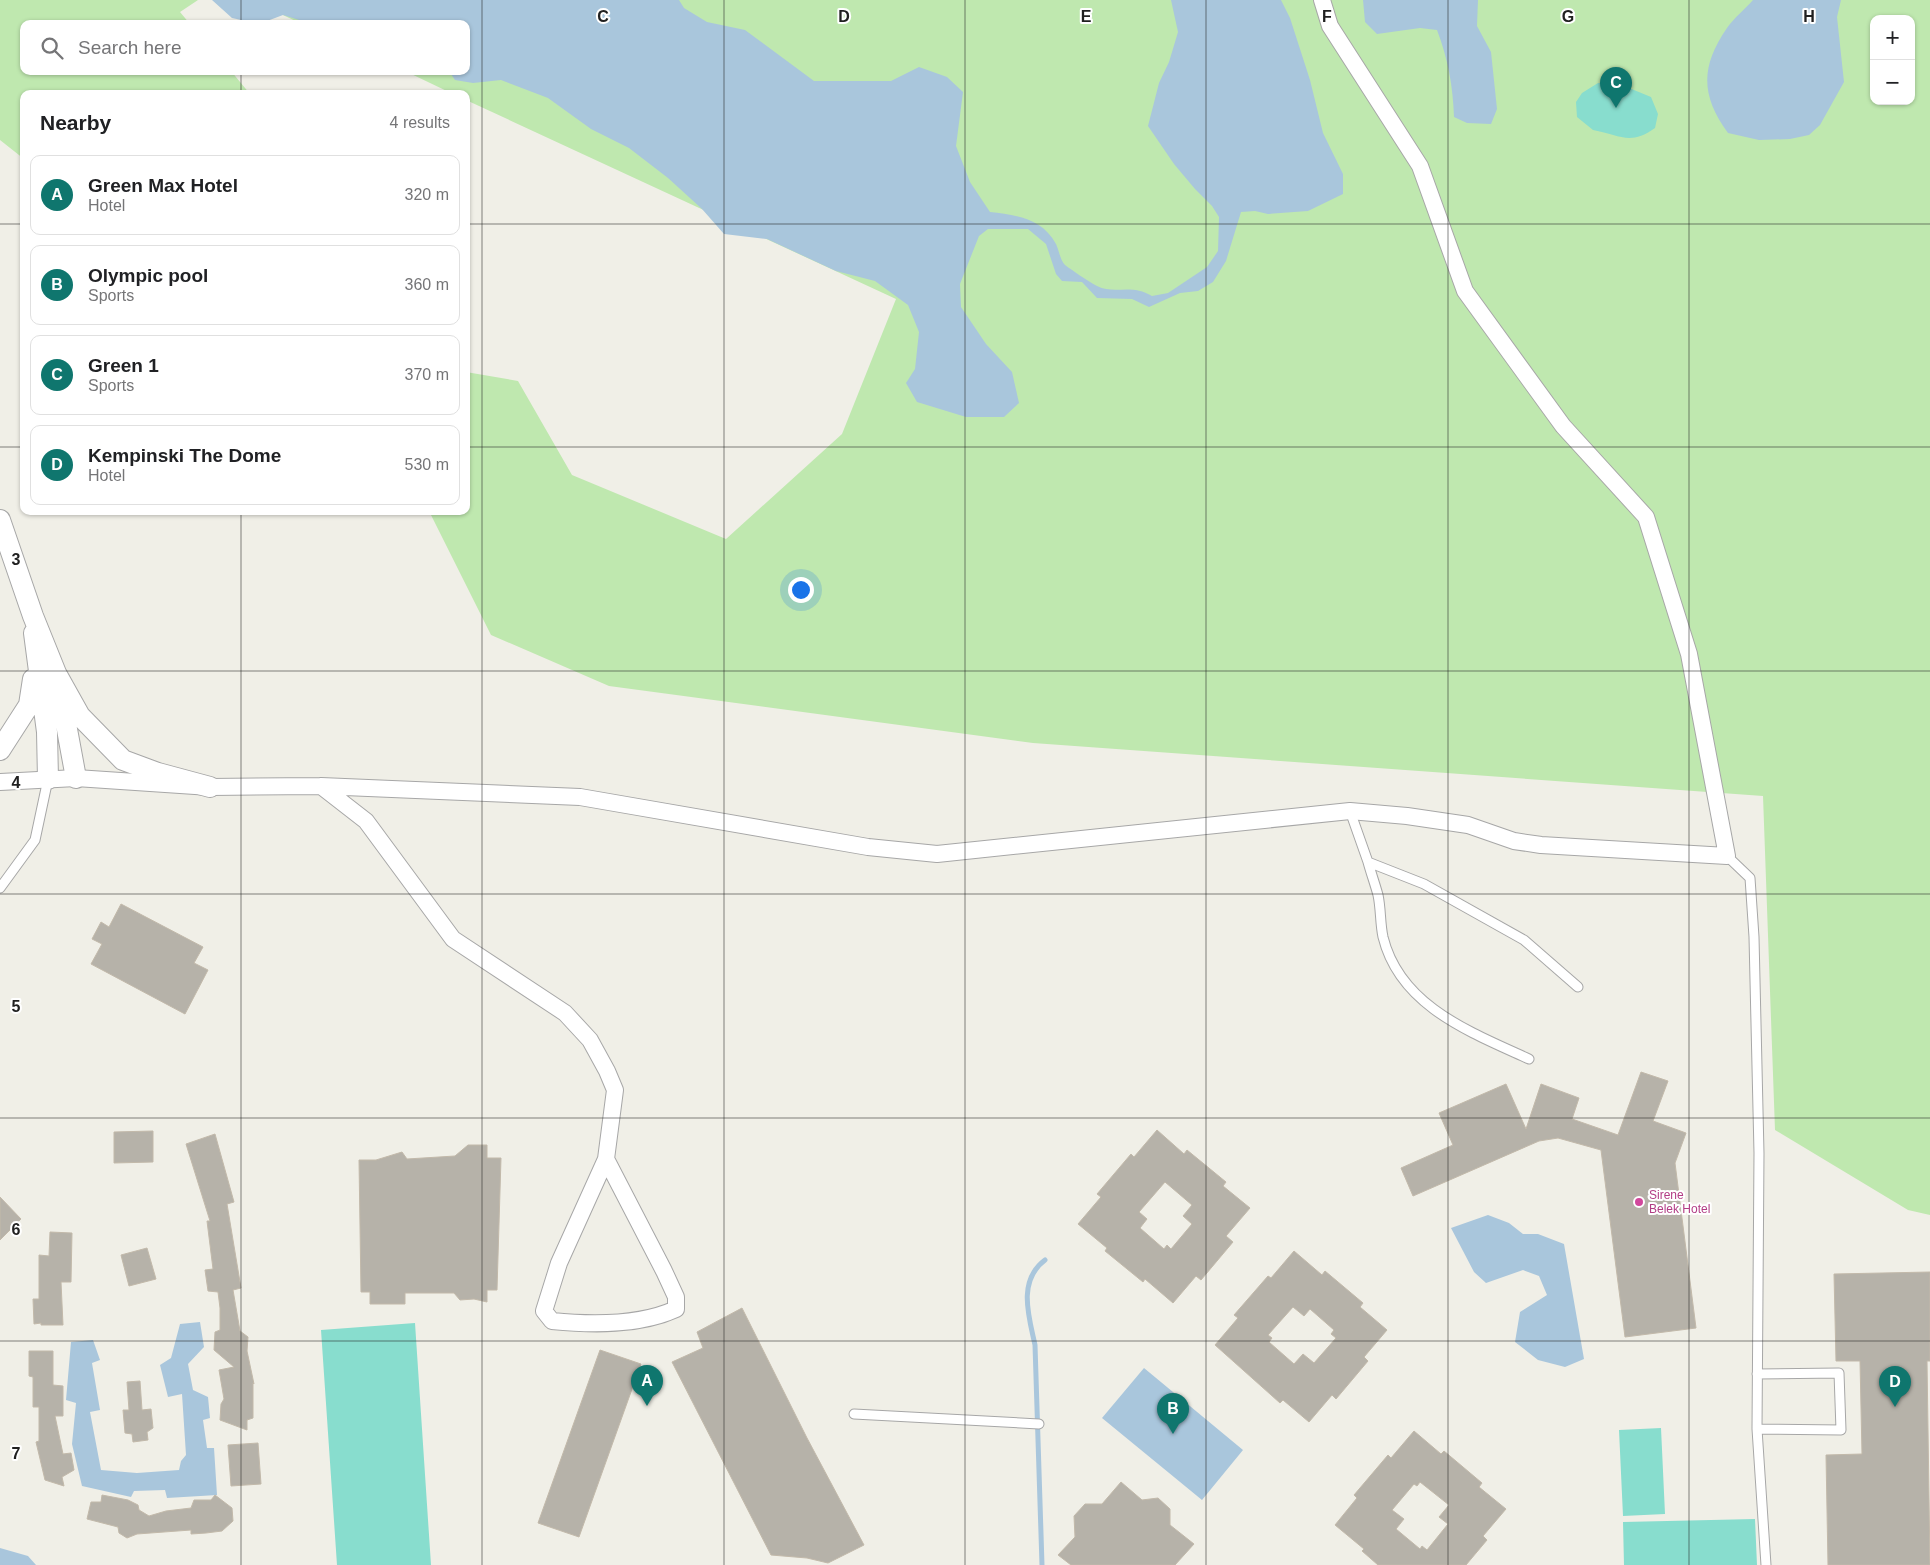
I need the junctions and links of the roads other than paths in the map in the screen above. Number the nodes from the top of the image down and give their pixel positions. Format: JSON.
{"nodes":[{"id":1,"x":1322,"y":0,"type":"edge"},
{"id":2,"x":0,"y":520,"type":"edge"},
{"id":3,"x":33,"y":616,"type":"junction"},
{"id":4,"x":36,"y":662,"type":"junction"},
{"id":5,"x":56,"y":673,"type":"junction"},
{"id":6,"x":0,"y":750,"type":"edge"},
{"id":7,"x":76,"y":778,"type":"junction"},
{"id":8,"x":48,"y":779,"type":"junction"},
{"id":9,"x":0,"y":782,"type":"edge"},
{"id":10,"x":210,"y":786,"type":"junction"},
{"id":11,"x":321,"y":786,"type":"junction"},
{"id":12,"x":1350,"y":811,"type":"junction"},
{"id":13,"x":1727,"y":856,"type":"junction"},
{"id":14,"x":1368,"y":862,"type":"junction"},
{"id":15,"x":0,"y":888,"type":"edge"},
{"id":16,"x":1578,"y":987,"type":"dead end"},
{"id":17,"x":1528,"y":1059,"type":"dead end"},
{"id":18,"x":606,"y":1159,"type":"junction"},
{"id":19,"x":1757,"y":1374,"type":"junction"},
{"id":20,"x":854,"y":1414,"type":"dead end"},
{"id":21,"x":1038,"y":1424,"type":"dead end"},
{"id":22,"x":1757,"y":1429,"type":"junction"},
{"id":23,"x":1766,"y":1565,"type":"edge"}],
"edges":[{"from":1,"to":13,"type":"street"},
{"from":2,"to":3,"type":"street"},
{"from":3,"to":4,"type":"street"},
{"from":3,"to":5,"type":"street"},
{"from":4,"to":6,"type":"street"},
{"from":4,"to":8,"type":"street"},
{"from":5,"to":7,"type":"street"},
{"from":5,"to":10,"type":"street"},
{"from":7,"to":8,"type":"street"},
{"from":7,"to":10,"type":"street"},
{"from":8,"to":9,"type":"street"},
{"from":8,"to":15,"type":"lane"},
{"from":10,"to":11,"type":"street"},
{"from":11,"to":12,"type":"street"},
{"from":11,"to":18,"type":"street"},
{"from":12,"to":13,"type":"street"},
{"from":12,"to":14,"type":"lane"},
{"from":13,"to":19,"type":"lane"},
{"from":14,"to":16,"type":"lane"},
{"from":14,"to":17,"type":"lane"},
{"from":18,"to":18,"type":"street"},
{"from":19,"to":22,"type":"lane"},
{"from":19,"to":22,"type":"lane"},
{"from":20,"to":21,"type":"lane"},
{"from":22,"to":23,"type":"lane"}]}
